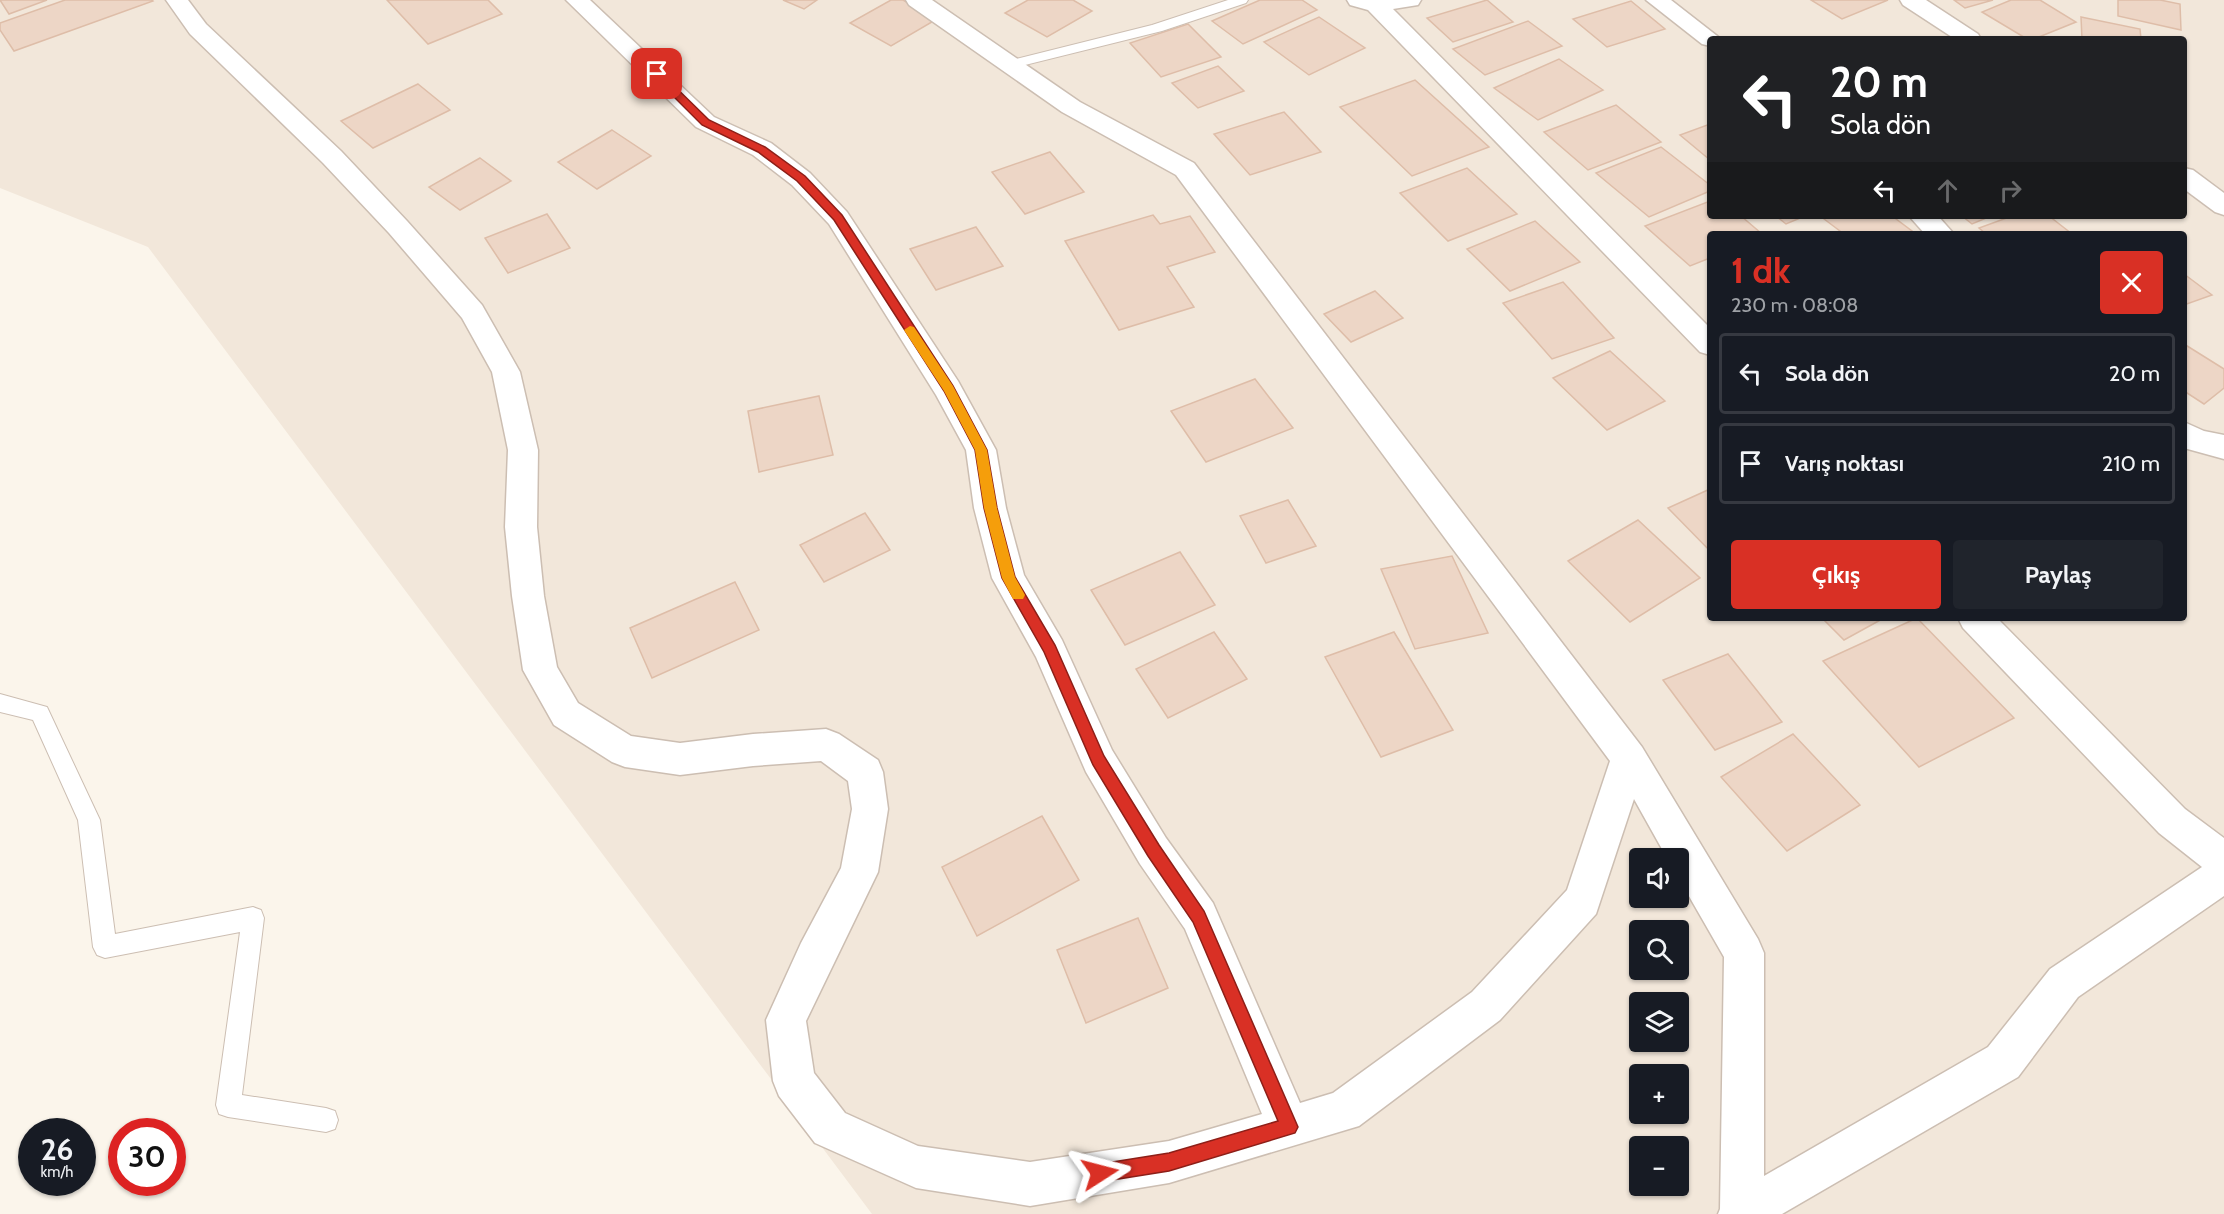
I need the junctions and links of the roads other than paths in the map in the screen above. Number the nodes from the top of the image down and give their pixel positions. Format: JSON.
{"nodes":[{"id":1,"x":177,"y":0,"type":"edge"},
{"id":2,"x":577,"y":0,"type":"edge"},
{"id":3,"x":917,"y":0,"type":"edge"},
{"id":4,"x":1241,"y":0,"type":"edge"},
{"id":5,"x":1410,"y":0,"type":"edge"},
{"id":6,"x":1657,"y":0,"type":"edge"},
{"id":7,"x":1911,"y":0,"type":"edge"},
{"id":8,"x":1367,"y":3,"type":"edge"},
{"id":9,"x":1965,"y":36,"type":"edge"},
{"id":10,"x":1707,"y":37,"type":"edge"},
{"id":11,"x":1010,"y":65,"type":"junction"},
{"id":12,"x":2187,"y":178,"type":"edge"},
{"id":13,"x":2224,"y":206,"type":"edge"},
{"id":14,"x":1925,"y":219,"type":"edge"},
{"id":15,"x":1938,"y":231,"type":"edge"},
{"id":16,"x":1707,"y":342,"type":"edge"},
{"id":17,"x":2187,"y":435,"type":"edge"},
{"id":18,"x":2224,"y":447,"type":"edge"},
{"id":19,"x":1978,"y":621,"type":"edge"},
{"id":20,"x":0,"y":703,"type":"edge"},
{"id":21,"x":1629,"y":758,"type":"junction"},
{"id":22,"x":2224,"y":861,"type":"edge"},
{"id":23,"x":2224,"y":874,"type":"edge"},
{"id":24,"x":326,"y":1120,"type":"dead end"},
{"id":25,"x":1289,"y":1127,"type":"junction"},
{"id":26,"x":1741,"y":1213,"type":"edge"}],
"edges":[{"from":1,"to":25,"type":"street"},
{"from":2,"to":25,"type":"street"},
{"from":3,"to":11,"type":"street"},
{"from":4,"to":11,"type":"lane"},
{"from":5,"to":8,"type":"street"},
{"from":6,"to":10,"type":"street"},
{"from":7,"to":9,"type":"street"},
{"from":8,"to":16,"type":"street"},
{"from":11,"to":21,"type":"street"},
{"from":12,"to":13,"type":"street"},
{"from":14,"to":15,"type":"street"},
{"from":17,"to":18,"type":"street"},
{"from":19,"to":22,"type":"street"},
{"from":20,"to":24,"type":"lane"},
{"from":21,"to":25,"type":"street"},
{"from":21,"to":26,"type":"street"},
{"from":23,"to":26,"type":"street"}]}
